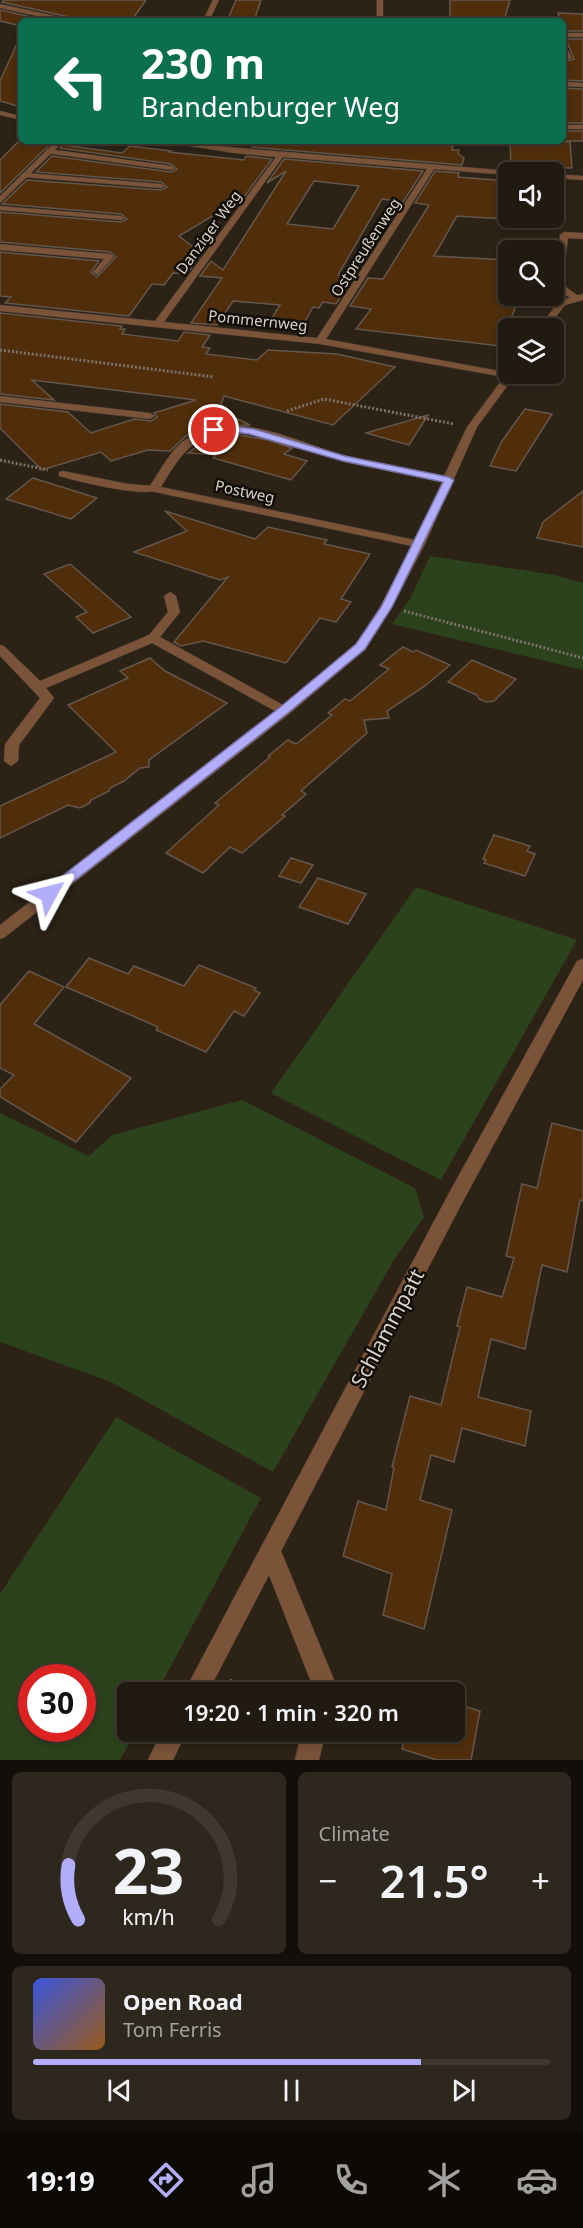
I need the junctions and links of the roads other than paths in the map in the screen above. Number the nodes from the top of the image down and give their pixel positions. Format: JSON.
{"nodes":[{"id":1,"x":216,"y":0,"type":"edge"},
{"id":2,"x":380,"y":0,"type":"edge"},
{"id":3,"x":0,"y":6,"type":"edge"},
{"id":4,"x":55,"y":18,"type":"edge"},
{"id":5,"x":207,"y":18,"type":"edge"},
{"id":6,"x":380,"y":18,"type":"edge"},
{"id":7,"x":566,"y":35,"type":"edge"},
{"id":8,"x":583,"y":35,"type":"edge"},
{"id":9,"x":566,"y":84,"type":"edge"},
{"id":10,"x":583,"y":85,"type":"edge"},
{"id":11,"x":0,"y":113,"type":"edge"},
{"id":12,"x":18,"y":117,"type":"edge"},
{"id":13,"x":566,"y":127,"type":"edge"},
{"id":14,"x":583,"y":127,"type":"edge"},
{"id":15,"x":57,"y":144,"type":"edge"},
{"id":16,"x":184,"y":144,"type":"edge"},
{"id":17,"x":238,"y":144,"type":"edge"},
{"id":18,"x":49,"y":151,"type":"junction"},
{"id":19,"x":234,"y":151,"type":"junction"},
{"id":20,"x":281,"y":155,"type":"junction"},
{"id":21,"x":432,"y":167,"type":"junction"},
{"id":22,"x":171,"y":168,"type":"dead end"},
{"id":23,"x":498,"y":172,"type":"edge"},
{"id":24,"x":25,"y":175,"type":"junction"},
{"id":25,"x":564,"y":177,"type":"edge"},
{"id":26,"x":583,"y":178,"type":"edge"},
{"id":27,"x":161,"y":186,"type":"dead end"},
{"id":28,"x":0,"y":201,"type":"edge"},
{"id":29,"x":0,"y":208,"type":"edge"},
{"id":30,"x":121,"y":218,"type":"dead end"},
{"id":31,"x":583,"y":236,"type":"edge"},
{"id":32,"x":0,"y":247,"type":"edge"},
{"id":33,"x":97,"y":272,"type":"dead end"},
{"id":34,"x":579,"y":297,"type":"edge"},
{"id":35,"x":0,"y":309,"type":"edge"},
{"id":36,"x":551,"y":318,"type":"edge"},
{"id":37,"x":157,"y":325,"type":"junction"},
{"id":38,"x":320,"y":341,"type":"junction"},
{"id":39,"x":498,"y":372,"type":"edge"},
{"id":40,"x":504,"y":384,"type":"edge"},
{"id":41,"x":0,"y":399,"type":"edge"},
{"id":42,"x":150,"y":416,"type":"dead end"},
{"id":43,"x":63,"y":474,"type":"road end"},
{"id":44,"x":449,"y":480,"type":"junction"},
{"id":45,"x":154,"y":489,"type":"junction"},
{"id":46,"x":419,"y":544,"type":"junction"},
{"id":47,"x":170,"y":596,"type":"dead end"},
{"id":48,"x":153,"y":638,"type":"junction"},
{"id":49,"x":0,"y":648,"type":"edge"},
{"id":50,"x":38,"y":687,"type":"junction"},
{"id":51,"x":284,"y":711,"type":"junction"},
{"id":52,"x":11,"y":761,"type":"dead end"},
{"id":53,"x":0,"y":933,"type":"edge"},
{"id":54,"x":583,"y":965,"type":"edge"},
{"id":55,"x":270,"y":1550,"type":"junction"},
{"id":56,"x":201,"y":1682,"type":"edge"},
{"id":57,"x":323,"y":1682,"type":"edge"},
{"id":58,"x":169,"y":1742,"type":"edge"},
{"id":59,"x":311,"y":1742,"type":"edge"},
{"id":60,"x":160,"y":1760,"type":"edge"},
{"id":61,"x":307,"y":1760,"type":"edge"}],
"edges":[{"from":1,"to":5,"type":"street"},
{"from":2,"to":6,"type":"street"},
{"from":3,"to":4,"type":"street"},
{"from":7,"to":8,"type":"street"},
{"from":9,"to":10,"type":"street"},
{"from":11,"to":12,"type":"street"},
{"from":13,"to":14,"type":"street"},
{"from":15,"to":18,"type":"street"},
{"from":16,"to":19,"type":"street"},
{"from":17,"to":19,"type":"street"},
{"from":18,"to":22,"type":"street"},
{"from":18,"to":24,"type":"street"},
{"from":19,"to":20,"type":"street"},
{"from":20,"to":21,"type":"street"},
{"from":20,"to":37,"type":"street","name":"Danziger Weg"},
{"from":21,"to":23,"type":"street"},
{"from":21,"to":38,"type":"street","name":"Ostpreußenweg"},
{"from":24,"to":27,"type":"street"},
{"from":24,"to":28,"type":"street"},
{"from":25,"to":26,"type":"street"},
{"from":29,"to":30,"type":"street"},
{"from":31,"to":34,"type":"street"},
{"from":32,"to":33,"type":"street"},
{"from":34,"to":36,"type":"street"},
{"from":35,"to":37,"type":"street","name":"Pommernweg"},
{"from":37,"to":38,"type":"street","name":"Pommernweg"},
{"from":38,"to":39,"type":"street","name":"Pommernweg"},
{"from":40,"to":44,"type":"street"},
{"from":41,"to":42,"type":"street"},
{"from":43,"to":45,"type":"street","name":"Postweg"},
{"from":44,"to":45,"type":"street"},
{"from":44,"to":46,"type":"street"},
{"from":45,"to":46,"type":"street","name":"Postweg"},
{"from":46,"to":51,"type":"street"},
{"from":47,"to":48,"type":"street"},
{"from":48,"to":50,"type":"street"},
{"from":48,"to":51,"type":"street"},
{"from":49,"to":50,"type":"street"},
{"from":50,"to":52,"type":"street"},
{"from":51,"to":53,"type":"street"},
{"from":54,"to":55,"type":"street","name":"Schlammpatt"},
{"from":55,"to":56,"type":"street","name":"Schlammpatt"},
{"from":55,"to":57,"type":"street"},
{"from":58,"to":60,"type":"street"},
{"from":59,"to":61,"type":"street"}]}
